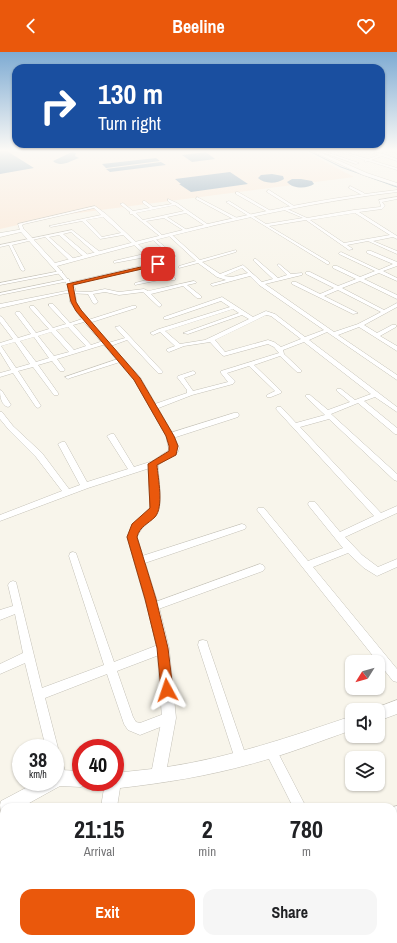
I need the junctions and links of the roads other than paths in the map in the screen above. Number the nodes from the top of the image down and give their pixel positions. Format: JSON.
{"nodes":[{"id":1,"x":237,"y":193,"type":"dead end"},
{"id":2,"x":271,"y":193,"type":"edge"},
{"id":3,"x":379,"y":193,"type":"edge"},
{"id":4,"x":363,"y":194,"type":"joint"},
{"id":5,"x":197,"y":198,"type":"dead end"},
{"id":6,"x":397,"y":198,"type":"edge"},
{"id":7,"x":169,"y":200,"type":"dead end"},
{"id":8,"x":144,"y":202,"type":"dead end"},
{"id":9,"x":228,"y":202,"type":"dead end"},
{"id":10,"x":122,"y":204,"type":"dead end"},
{"id":11,"x":176,"y":204,"type":"junction"},
{"id":12,"x":292,"y":206,"type":"junction"},
{"id":13,"x":283,"y":208,"type":"junction"},
{"id":14,"x":153,"y":209,"type":"junction"},
{"id":15,"x":269,"y":211,"type":"junction"},
{"id":16,"x":354,"y":211,"type":"junction"},
{"id":17,"x":186,"y":212,"type":"junction"},
{"id":18,"x":131,"y":213,"type":"junction"},
{"id":19,"x":105,"y":215,"type":"junction"},
{"id":20,"x":251,"y":215,"type":"junction"},
{"id":21,"x":165,"y":217,"type":"junction"},
{"id":22,"x":41,"y":218,"type":"junction"},
{"id":23,"x":305,"y":218,"type":"junction"},
{"id":24,"x":83,"y":219,"type":"junction"},
{"id":25,"x":236,"y":219,"type":"junction"},
{"id":26,"x":142,"y":222,"type":"junction"},
{"id":27,"x":267,"y":225,"type":"junction"},
{"id":28,"x":51,"y":226,"type":"junction"},
{"id":29,"x":208,"y":226,"type":"junction"},
{"id":30,"x":22,"y":230,"type":"junction"},
{"id":31,"x":55,"y":231,"type":"dead end"},
{"id":32,"x":186,"y":231,"type":"junction"},
{"id":33,"x":60,"y":233,"type":"junction"},
{"id":34,"x":125,"y":234,"type":"junction"},
{"id":35,"x":0,"y":235,"type":"edge"},
{"id":36,"x":170,"y":235,"type":"junction"},
{"id":37,"x":46,"y":236,"type":"junction"},
{"id":38,"x":162,"y":237,"type":"junction"},
{"id":39,"x":396,"y":237,"type":"edge"},
{"id":40,"x":154,"y":239,"type":"junction"},
{"id":41,"x":31,"y":240,"type":"junction"},
{"id":42,"x":368,"y":240,"type":"junction"},
{"id":43,"x":10,"y":244,"type":"junction"},
{"id":44,"x":134,"y":244,"type":"junction"},
{"id":45,"x":344,"y":244,"type":"junction"},
{"id":46,"x":0,"y":246,"type":"edge"},
{"id":47,"x":351,"y":249,"type":"dead end"},
{"id":48,"x":234,"y":251,"type":"dead end"},
{"id":49,"x":369,"y":252,"type":"dead end"},
{"id":50,"x":98,"y":253,"type":"junction"},
{"id":51,"x":397,"y":253,"type":"edge"},
{"id":52,"x":341,"y":254,"type":"dead end"},
{"id":53,"x":147,"y":255,"type":"junction"},
{"id":54,"x":86,"y":256,"type":"junction"},
{"id":55,"x":72,"y":260,"type":"junction"},
{"id":56,"x":256,"y":260,"type":"dead end"},
{"id":57,"x":153,"y":261,"type":"junction"},
{"id":58,"x":200,"y":261,"type":"junction"},
{"id":59,"x":116,"y":262,"type":"dead end"},
{"id":60,"x":327,"y":263,"type":"dead end"},
{"id":61,"x":158,"y":264,"type":"junction"},
{"id":62,"x":279,"y":265,"type":"dead end"},
{"id":63,"x":181,"y":266,"type":"dead end"},
{"id":64,"x":335,"y":267,"type":"dead end"},
{"id":65,"x":23,"y":270,"type":"dead end"},
{"id":66,"x":379,"y":272,"type":"junction"},
{"id":67,"x":308,"y":273,"type":"dead end"},
{"id":68,"x":251,"y":274,"type":"junction"},
{"id":69,"x":300,"y":274,"type":"dead end"},
{"id":70,"x":219,"y":276,"type":"junction"},
{"id":71,"x":290,"y":276,"type":"junction"},
{"id":72,"x":64,"y":278,"type":"junction"},
{"id":73,"x":231,"y":279,"type":"junction"},
{"id":74,"x":277,"y":280,"type":"junction"},
{"id":75,"x":359,"y":280,"type":"junction"},
{"id":76,"x":397,"y":280,"type":"edge"},
{"id":77,"x":194,"y":282,"type":"dead end"},
{"id":78,"x":294,"y":283,"type":"dead end"},
{"id":79,"x":0,"y":284,"type":"edge"},
{"id":80,"x":183,"y":284,"type":"junction"},
{"id":81,"x":261,"y":284,"type":"junction"},
{"id":82,"x":213,"y":285,"type":"dead end"},
{"id":83,"x":339,"y":288,"type":"junction"},
{"id":84,"x":146,"y":292,"type":"junction"},
{"id":85,"x":90,"y":293,"type":"junction"},
{"id":86,"x":0,"y":294,"type":"edge"},
{"id":87,"x":319,"y":296,"type":"junction"},
{"id":88,"x":199,"y":297,"type":"dead end"},
{"id":89,"x":397,"y":297,"type":"edge"},
{"id":90,"x":95,"y":302,"type":"dead end"},
{"id":91,"x":51,"y":305,"type":"dead end"},
{"id":92,"x":159,"y":305,"type":"dead end"},
{"id":93,"x":397,"y":305,"type":"edge"},
{"id":94,"x":0,"y":306,"type":"edge"},
{"id":95,"x":234,"y":306,"type":"junction"},
{"id":96,"x":32,"y":307,"type":"dead end"},
{"id":97,"x":134,"y":307,"type":"dead end"},
{"id":98,"x":195,"y":308,"type":"junction"},
{"id":99,"x":386,"y":310,"type":"junction"},
{"id":100,"x":18,"y":313,"type":"dead end"},
{"id":101,"x":243,"y":313,"type":"junction"},
{"id":102,"x":355,"y":313,"type":"dead end"},
{"id":103,"x":397,"y":314,"type":"edge"},
{"id":104,"x":203,"y":316,"type":"junction"},
{"id":105,"x":0,"y":318,"type":"edge"},
{"id":106,"x":166,"y":318,"type":"dead end"},
{"id":107,"x":252,"y":319,"type":"junction"},
{"id":108,"x":86,"y":321,"type":"junction"},
{"id":109,"x":70,"y":324,"type":"junction"},
{"id":110,"x":212,"y":324,"type":"junction"},
{"id":111,"x":360,"y":325,"type":"junction"},
{"id":112,"x":394,"y":326,"type":"dead end"},
{"id":113,"x":118,"y":327,"type":"dead end"},
{"id":114,"x":51,"y":329,"type":"junction"},
{"id":115,"x":161,"y":330,"type":"junction"},
{"id":116,"x":328,"y":330,"type":"junction"},
{"id":117,"x":153,"y":333,"type":"dead end"},
{"id":118,"x":186,"y":333,"type":"dead end"},
{"id":119,"x":35,"y":334,"type":"junction"},
{"id":120,"x":334,"y":334,"type":"junction"},
{"id":121,"x":224,"y":335,"type":"junction"},
{"id":122,"x":376,"y":336,"type":"junction"},
{"id":123,"x":129,"y":338,"type":"junction"},
{"id":124,"x":304,"y":339,"type":"junction"},
{"id":125,"x":17,"y":340,"type":"junction"},
{"id":126,"x":211,"y":340,"type":"junction"},
{"id":127,"x":397,"y":342,"type":"edge"},
{"id":128,"x":107,"y":343,"type":"junction"},
{"id":129,"x":0,"y":345,"type":"edge"},
{"id":130,"x":391,"y":345,"type":"junction"},
{"id":131,"x":179,"y":346,"type":"junction"},
{"id":132,"x":90,"y":347,"type":"junction"},
{"id":133,"x":0,"y":348,"type":"edge"},
{"id":134,"x":397,"y":349,"type":"edge"},
{"id":135,"x":169,"y":350,"type":"dead end"},
{"id":136,"x":280,"y":351,"type":"junction"},
{"id":137,"x":73,"y":353,"type":"junction"},
{"id":138,"x":55,"y":358,"type":"junction"},
{"id":139,"x":121,"y":360,"type":"junction"},
{"id":140,"x":35,"y":364,"type":"junction"},
{"id":141,"x":250,"y":364,"type":"junction"},
{"id":142,"x":62,"y":370,"type":"dead end"},
{"id":143,"x":299,"y":370,"type":"dead end"},
{"id":144,"x":14,"y":371,"type":"junction"},
{"id":145,"x":160,"y":372,"type":"dead end"},
{"id":146,"x":193,"y":373,"type":"dead end"},
{"id":147,"x":0,"y":375,"type":"edge"},
{"id":148,"x":68,"y":377,"type":"dead end"},
{"id":149,"x":397,"y":378,"type":"edge"},
{"id":150,"x":339,"y":390,"type":"dead end"},
{"id":151,"x":0,"y":392,"type":"edge"},
{"id":152,"x":56,"y":394,"type":"dead end"},
{"id":153,"x":190,"y":394,"type":"junction"},
{"id":154,"x":376,"y":394,"type":"junction"},
{"id":155,"x":269,"y":396,"type":"dead end"},
{"id":156,"x":308,"y":396,"type":"dead end"},
{"id":157,"x":358,"y":402,"type":"junction"},
{"id":158,"x":8,"y":405,"type":"dead end"},
{"id":159,"x":38,"y":406,"type":"dead end"},
{"id":160,"x":154,"y":407,"type":"junction"},
{"id":161,"x":279,"y":409,"type":"dead end"},
{"id":162,"x":397,"y":410,"type":"edge"},
{"id":163,"x":0,"y":414,"type":"edge"},
{"id":164,"x":329,"y":414,"type":"junction"},
{"id":165,"x":236,"y":415,"type":"dead end"},
{"id":166,"x":296,"y":426,"type":"junction"},
{"id":167,"x":397,"y":432,"type":"edge"},
{"id":168,"x":111,"y":436,"type":"dead end"},
{"id":169,"x":170,"y":436,"type":"junction"},
{"id":170,"x":62,"y":444,"type":"dead end"},
{"id":171,"x":153,"y":464,"type":"junction"},
{"id":172,"x":132,"y":470,"type":"junction"},
{"id":173,"x":397,"y":478,"type":"edge"},
{"id":174,"x":85,"y":486,"type":"junction"},
{"id":175,"x":68,"y":493,"type":"junction"},
{"id":176,"x":312,"y":504,"type":"dead end"},
{"id":177,"x":397,"y":509,"type":"edge"},
{"id":178,"x":261,"y":510,"type":"dead end"},
{"id":179,"x":380,"y":517,"type":"junction"},
{"id":180,"x":0,"y":518,"type":"edge"},
{"id":181,"x":242,"y":527,"type":"dead end"},
{"id":182,"x":339,"y":536,"type":"junction"},
{"id":183,"x":350,"y":549,"type":"junction"},
{"id":184,"x":73,"y":556,"type":"dead end"},
{"id":185,"x":139,"y":562,"type":"junction"},
{"id":186,"x":397,"y":563,"type":"edge"},
{"id":187,"x":307,"y":566,"type":"junction"},
{"id":188,"x":260,"y":568,"type":"dead end"},
{"id":189,"x":13,"y":585,"type":"dead end"},
{"id":190,"x":153,"y":607,"type":"junction"},
{"id":191,"x":18,"y":608,"type":"junction"},
{"id":192,"x":0,"y":615,"type":"edge"},
{"id":193,"x":203,"y":645,"type":"dead end"},
{"id":194,"x":162,"y":648,"type":"junction"},
{"id":195,"x":29,"y":656,"type":"junction"},
{"id":196,"x":110,"y":668,"type":"junction"},
{"id":197,"x":0,"y":669,"type":"edge"},
{"id":198,"x":397,"y":677,"type":"edge"},
{"id":199,"x":39,"y":695,"type":"junction"},
{"id":200,"x":397,"y":707,"type":"edge"},
{"id":201,"x":385,"y":711,"type":"edge"},
{"id":202,"x":169,"y":718,"type":"junction"},
{"id":203,"x":345,"y":725,"type":"edge"},
{"id":204,"x":50,"y":739,"type":"edge"},
{"id":205,"x":271,"y":751,"type":"junction"},
{"id":206,"x":241,"y":759,"type":"junction"},
{"id":207,"x":158,"y":776,"type":"junction"},
{"id":208,"x":124,"y":781,"type":"edge"},
{"id":209,"x":36,"y":791,"type":"edge"},
{"id":210,"x":112,"y":791,"type":"edge"},
{"id":211,"x":14,"y":803,"type":"edge"},
{"id":212,"x":110,"y":803,"type":"edge"},
{"id":213,"x":298,"y":803,"type":"edge"}],
"edges":[{"from":1,"to":15,"type":"street"},
{"from":2,"to":12,"type":"street"},
{"from":3,"to":4,"type":"street"},
{"from":4,"to":12,"type":"street"},
{"from":5,"to":25,"type":"street"},
{"from":6,"to":16,"type":"street"},
{"from":7,"to":11,"type":"street"},
{"from":8,"to":14,"type":"street"},
{"from":9,"to":20,"type":"street"},
{"from":10,"to":18,"type":"street"},
{"from":11,"to":14,"type":"street"},
{"from":11,"to":17,"type":"street"},
{"from":12,"to":13,"type":"street"},
{"from":13,"to":15,"type":"street"},
{"from":13,"to":23,"type":"street"},
{"from":14,"to":18,"type":"street"},
{"from":15,"to":20,"type":"street"},
{"from":16,"to":23,"type":"street"},
{"from":16,"to":39,"type":"street"},
{"from":17,"to":21,"type":"street"},
{"from":17,"to":29,"type":"street"},
{"from":18,"to":26,"type":"street"},
{"from":19,"to":22,"type":"street"},
{"from":19,"to":24,"type":"street"},
{"from":19,"to":34,"type":"street"},
{"from":20,"to":25,"type":"street"},
{"from":20,"to":27,"type":"street"},
{"from":21,"to":26,"type":"street"},
{"from":21,"to":32,"type":"street"},
{"from":22,"to":28,"type":"street"},
{"from":22,"to":30,"type":"street"},
{"from":23,"to":27,"type":"street"},
{"from":23,"to":45,"type":"street"},
{"from":24,"to":28,"type":"street"},
{"from":24,"to":34,"type":"street"},
{"from":25,"to":29,"type":"street"},
{"from":26,"to":38,"type":"street"},
{"from":27,"to":60,"type":"street"},
{"from":28,"to":31,"type":"street"},
{"from":29,"to":32,"type":"street"},
{"from":30,"to":35,"type":"street"},
{"from":30,"to":41,"type":"street"},
{"from":32,"to":36,"type":"street"},
{"from":33,"to":37,"type":"street"},
{"from":33,"to":50,"type":"street"},
{"from":33,"to":54,"type":"street"},
{"from":34,"to":44,"type":"street"},
{"from":36,"to":38,"type":"street"},
{"from":36,"to":58,"type":"street"},
{"from":37,"to":41,"type":"street"},
{"from":37,"to":55,"type":"street"},
{"from":38,"to":40,"type":"street"},
{"from":39,"to":42,"type":"street"},
{"from":40,"to":44,"type":"street"},
{"from":40,"to":57,"type":"street"},
{"from":41,"to":43,"type":"street"},
{"from":41,"to":72,"type":"street"},
{"from":42,"to":45,"type":"street"},
{"from":42,"to":51,"type":"street"},
{"from":43,"to":46,"type":"street"},
{"from":43,"to":65,"type":"street"},
{"from":44,"to":50,"type":"street"},
{"from":44,"to":53,"type":"street"},
{"from":45,"to":47,"type":"street"},
{"from":48,"to":58,"type":"street"},
{"from":49,"to":66,"type":"street"},
{"from":50,"to":54,"type":"street"},
{"from":52,"to":66,"type":"street"},
{"from":53,"to":57,"type":"street"},
{"from":53,"to":59,"type":"street"},
{"from":54,"to":55,"type":"street"},
{"from":55,"to":72,"type":"street"},
{"from":56,"to":74,"type":"street"},
{"from":57,"to":61,"type":"street"},
{"from":58,"to":63,"type":"street"},
{"from":58,"to":70,"type":"street"},
{"from":61,"to":72,"type":"street"},
{"from":61,"to":84,"type":"street"},
{"from":62,"to":71,"type":"street"},
{"from":64,"to":75,"type":"street"},
{"from":66,"to":75,"type":"street"},
{"from":66,"to":76,"type":"street"},
{"from":67,"to":83,"type":"street"},
{"from":68,"to":70,"type":"street"},
{"from":68,"to":73,"type":"street"},
{"from":68,"to":81,"type":"street"},
{"from":69,"to":71,"type":"street"},
{"from":70,"to":73,"type":"street"},
{"from":71,"to":74,"type":"street"},
{"from":72,"to":79,"type":"street"},
{"from":72,"to":85,"type":"street"},
{"from":72,"to":86,"type":"street"},
{"from":72,"to":94,"type":"street"},
{"from":72,"to":108,"type":"street"},
{"from":73,"to":82,"type":"street"},
{"from":74,"to":81,"type":"street"},
{"from":75,"to":83,"type":"street"},
{"from":75,"to":89,"type":"street"},
{"from":77,"to":80,"type":"street"},
{"from":78,"to":87,"type":"street"},
{"from":80,"to":84,"type":"street"},
{"from":80,"to":88,"type":"street"},
{"from":81,"to":116,"type":"street"},
{"from":83,"to":87,"type":"street"},
{"from":83,"to":99,"type":"street"},
{"from":84,"to":85,"type":"street"},
{"from":84,"to":92,"type":"street"},
{"from":85,"to":90,"type":"street"},
{"from":87,"to":102,"type":"street"},
{"from":91,"to":109,"type":"street"},
{"from":93,"to":99,"type":"street"},
{"from":95,"to":98,"type":"street"},
{"from":95,"to":101,"type":"street"},
{"from":95,"to":104,"type":"street"},
{"from":96,"to":114,"type":"street"},
{"from":97,"to":108,"type":"street"},
{"from":98,"to":104,"type":"street"},
{"from":98,"to":106,"type":"street"},
{"from":99,"to":103,"type":"street"},
{"from":99,"to":111,"type":"street"},
{"from":100,"to":119,"type":"street"},
{"from":101,"to":107,"type":"street"},
{"from":101,"to":110,"type":"street"},
{"from":104,"to":110,"type":"street"},
{"from":104,"to":115,"type":"street"},
{"from":105,"to":125,"type":"street"},
{"from":107,"to":121,"type":"street"},
{"from":107,"to":124,"type":"street"},
{"from":108,"to":109,"type":"street"},
{"from":108,"to":128,"type":"street"},
{"from":109,"to":114,"type":"street"},
{"from":109,"to":132,"type":"street"},
{"from":110,"to":118,"type":"street"},
{"from":110,"to":121,"type":"street"},
{"from":111,"to":120,"type":"street"},
{"from":111,"to":122,"type":"street"},
{"from":112,"to":122,"type":"street"},
{"from":113,"to":123,"type":"street"},
{"from":114,"to":119,"type":"street"},
{"from":114,"to":137,"type":"street"},
{"from":115,"to":117,"type":"street"},
{"from":115,"to":131,"type":"street"},
{"from":116,"to":120,"type":"street"},
{"from":116,"to":124,"type":"street"},
{"from":119,"to":125,"type":"street"},
{"from":119,"to":138,"type":"street"},
{"from":120,"to":149,"type":"street"},
{"from":121,"to":126,"type":"street"},
{"from":122,"to":130,"type":"street"},
{"from":123,"to":128,"type":"street"},
{"from":123,"to":145,"type":"street"},
{"from":124,"to":136,"type":"street"},
{"from":124,"to":154,"type":"street"},
{"from":125,"to":129,"type":"street"},
{"from":125,"to":140,"type":"street"},
{"from":126,"to":131,"type":"street"},
{"from":126,"to":136,"type":"street"},
{"from":127,"to":130,"type":"street"},
{"from":128,"to":132,"type":"street"},
{"from":128,"to":139,"type":"street"},
{"from":130,"to":134,"type":"street"},
{"from":131,"to":135,"type":"street"},
{"from":132,"to":137,"type":"street"},
{"from":133,"to":144,"type":"street"},
{"from":136,"to":141,"type":"street"},
{"from":136,"to":143,"type":"street"},
{"from":137,"to":138,"type":"street"},
{"from":138,"to":140,"type":"street"},
{"from":138,"to":142,"type":"street"},
{"from":139,"to":148,"type":"street"},
{"from":139,"to":160,"type":"street"},
{"from":140,"to":144,"type":"street"},
{"from":140,"to":152,"type":"street"},
{"from":141,"to":153,"type":"street"},
{"from":141,"to":155,"type":"street"},
{"from":144,"to":147,"type":"street"},
{"from":144,"to":159,"type":"street"},
{"from":146,"to":153,"type":"street"},
{"from":150,"to":157,"type":"street"},
{"from":151,"to":158,"type":"street"},
{"from":153,"to":160,"type":"street"},
{"from":154,"to":157,"type":"street"},
{"from":154,"to":162,"type":"street"},
{"from":156,"to":164,"type":"street"},
{"from":157,"to":164,"type":"street"},
{"from":157,"to":167,"type":"street"},
{"from":160,"to":169,"type":"street"},
{"from":161,"to":166,"type":"street"},
{"from":163,"to":175,"type":"street"},
{"from":164,"to":166,"type":"street"},
{"from":164,"to":173,"type":"street"},
{"from":165,"to":169,"type":"street"},
{"from":166,"to":179,"type":"street"},
{"from":168,"to":172,"type":"street"},
{"from":169,"to":171,"type":"street"},
{"from":170,"to":174,"type":"street"},
{"from":171,"to":172,"type":"street"},
{"from":171,"to":185,"type":"street"},
{"from":172,"to":174,"type":"street"},
{"from":174,"to":175,"type":"street"},
{"from":175,"to":180,"type":"street"},
{"from":176,"to":182,"type":"street"},
{"from":177,"to":179,"type":"street"},
{"from":178,"to":187,"type":"street"},
{"from":179,"to":182,"type":"street"},
{"from":181,"to":185,"type":"street"},
{"from":182,"to":183,"type":"street"},
{"from":183,"to":186,"type":"street"},
{"from":183,"to":187,"type":"street"},
{"from":184,"to":196,"type":"street"},
{"from":185,"to":190,"type":"street"},
{"from":187,"to":198,"type":"street"},
{"from":188,"to":190,"type":"street"},
{"from":189,"to":191,"type":"street"},
{"from":190,"to":194,"type":"street"},
{"from":191,"to":192,"type":"street"},
{"from":191,"to":195,"type":"street"},
{"from":193,"to":206,"type":"street"},
{"from":194,"to":196,"type":"street"},
{"from":194,"to":202,"type":"street"},
{"from":195,"to":197,"type":"street"},
{"from":195,"to":199,"type":"street"},
{"from":196,"to":199,"type":"street"},
{"from":196,"to":202,"type":"street"},
{"from":199,"to":204,"type":"street"},
{"from":200,"to":201,"type":"street"},
{"from":202,"to":207,"type":"street"},
{"from":203,"to":205,"type":"street"},
{"from":205,"to":206,"type":"street"},
{"from":205,"to":213,"type":"street"},
{"from":206,"to":207,"type":"street"},
{"from":207,"to":208,"type":"street"},
{"from":209,"to":211,"type":"street"},
{"from":210,"to":212,"type":"street"}]}
